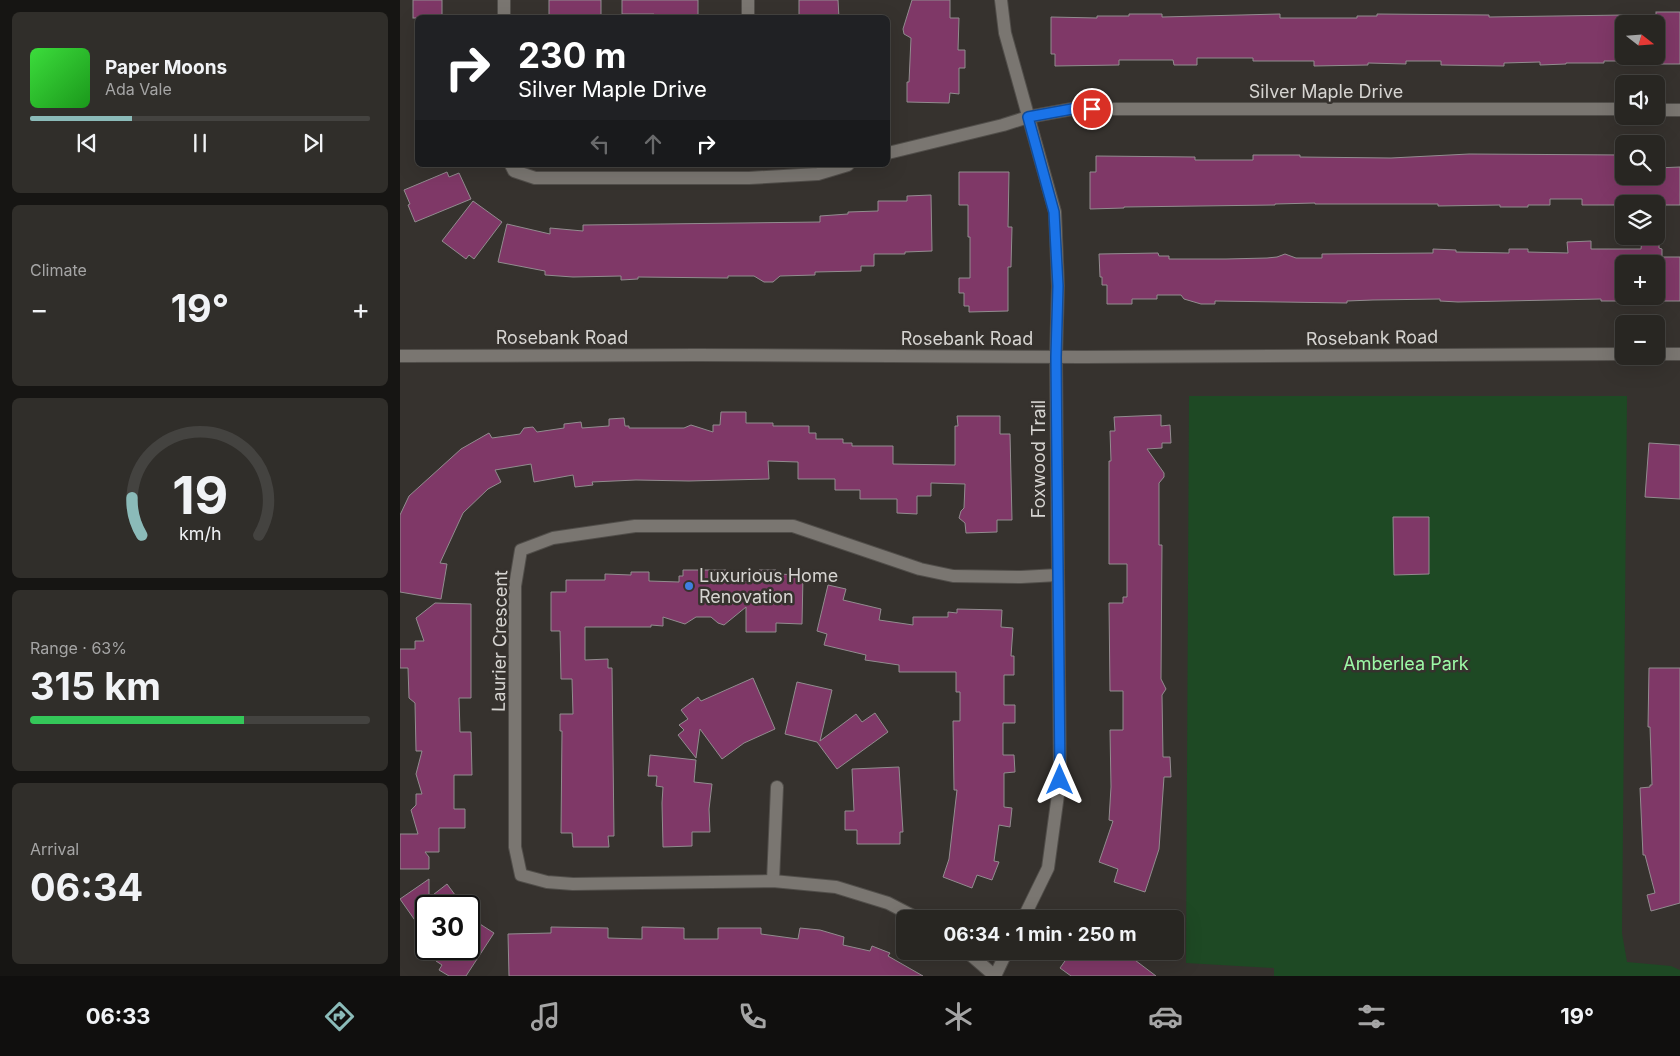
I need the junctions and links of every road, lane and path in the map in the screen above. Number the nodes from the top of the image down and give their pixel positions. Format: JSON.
{"nodes":[{"id":1,"x":504,"y":0,"type":"edge"},
{"id":2,"x":748,"y":0,"type":"edge"},
{"id":3,"x":1001,"y":0,"type":"edge"},
{"id":4,"x":504,"y":15,"type":"edge"},
{"id":5,"x":748,"y":15,"type":"edge"},
{"id":6,"x":1615,"y":110,"type":"edge"},
{"id":7,"x":1665,"y":110,"type":"edge"},
{"id":8,"x":1680,"y":110,"type":"edge"},
{"id":9,"x":1028,"y":117,"type":"junction"},
{"id":10,"x":890,"y":153,"type":"edge"},
{"id":11,"x":512,"y":167,"type":"edge"},
{"id":12,"x":749,"y":167,"type":"edge"},
{"id":13,"x":841,"y":167,"type":"edge"},
{"id":14,"x":749,"y":178,"type":"junction"},
{"id":15,"x":1615,"y":354,"type":"edge"},
{"id":16,"x":1665,"y":354,"type":"edge"},
{"id":17,"x":1680,"y":354,"type":"edge"},
{"id":18,"x":400,"y":356,"type":"edge"},
{"id":19,"x":1056,"y":357,"type":"junction"},
{"id":20,"x":1058,"y":575,"type":"junction"},
{"id":21,"x":777,"y":787,"type":"dead end"},
{"id":22,"x":773,"y":881,"type":"junction"},
{"id":23,"x":902,"y":910,"type":"edge"},
{"id":24,"x":1027,"y":910,"type":"edge"},
{"id":25,"x":976,"y":960,"type":"edge"},
{"id":26,"x":1003,"y":960,"type":"edge"},
{"id":27,"x":995,"y":976,"type":"edge"}],
"edges":[{"from":1,"to":4,"type":"street"},
{"from":2,"to":5,"type":"street"},
{"from":3,"to":9,"type":"street","name":"Foxwood Trail"},
{"from":6,"to":9,"type":"street","name":"Silver Maple Drive"},
{"from":7,"to":8,"type":"street"},
{"from":9,"to":10,"type":"street","name":"Silver Maple Drive"},
{"from":9,"to":19,"type":"street","name":"Foxwood Trail"},
{"from":11,"to":14,"type":"street"},
{"from":12,"to":14,"type":"street"},
{"from":13,"to":14,"type":"street"},
{"from":15,"to":19,"type":"street","name":"Rosebank Road"},
{"from":16,"to":17,"type":"street"},
{"from":18,"to":19,"type":"street","name":"Rosebank Road"},
{"from":19,"to":20,"type":"street","name":"Foxwood Trail"},
{"from":20,"to":22,"type":"street","name":"Laurier Crescent"},
{"from":20,"to":24,"type":"street","name":"Foxwood Trail"},
{"from":21,"to":22,"type":"street"},
{"from":22,"to":23,"type":"street","name":"Laurier Crescent"},
{"from":25,"to":27,"type":"street"},
{"from":26,"to":27,"type":"street"}]}
